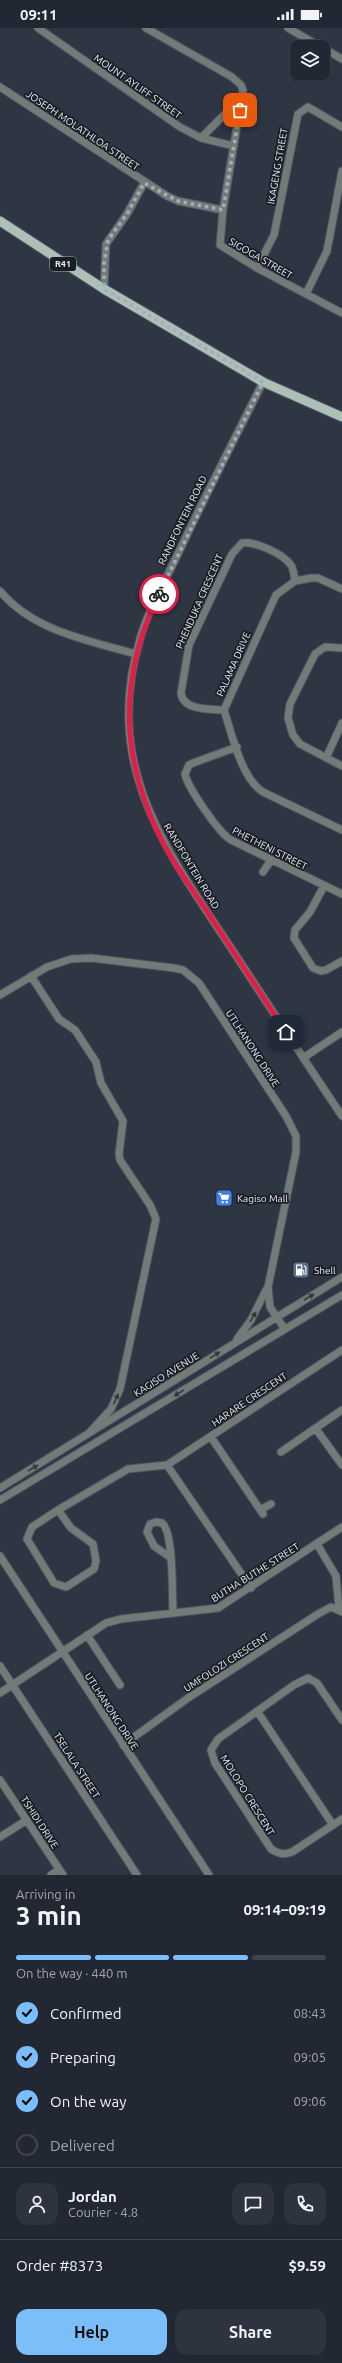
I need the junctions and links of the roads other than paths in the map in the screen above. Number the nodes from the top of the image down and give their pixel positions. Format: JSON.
{"nodes":[{"id":1,"x":38,"y":28,"type":"edge"},
{"id":2,"x":146,"y":28,"type":"edge"},
{"id":3,"x":292,"y":29,"type":"edge"},
{"id":4,"x":309,"y":40,"type":"edge"},
{"id":5,"x":330,"y":52,"type":"edge"},
{"id":6,"x":342,"y":59,"type":"edge"},
{"id":7,"x":0,"y":87,"type":"edge"},
{"id":8,"x":243,"y":96,"type":"junction"},
{"id":9,"x":342,"y":127,"type":"edge"},
{"id":10,"x":201,"y":138,"type":"junction"},
{"id":11,"x":234,"y":146,"type":"junction"},
{"id":12,"x":342,"y":171,"type":"edge"},
{"id":13,"x":144,"y":183,"type":"junction"},
{"id":14,"x":223,"y":210,"type":"junction"},
{"id":15,"x":0,"y":221,"type":"edge"},
{"id":16,"x":257,"y":268,"type":"junction"},
{"id":17,"x":104,"y":289,"type":"junction"},
{"id":18,"x":306,"y":294,"type":"junction"},
{"id":19,"x":342,"y":313,"type":"edge"},
{"id":20,"x":263,"y":382,"type":"junction"},
{"id":21,"x":342,"y":417,"type":"edge"},
{"id":22,"x":295,"y":581,"type":"junction"},
{"id":23,"x":342,"y":589,"type":"edge"},
{"id":24,"x":0,"y":591,"type":"edge"},
{"id":25,"x":342,"y":648,"type":"edge"},
{"id":26,"x":136,"y":654,"type":"junction"},
{"id":27,"x":224,"y":710,"type":"junction"},
{"id":28,"x":342,"y":723,"type":"edge"},
{"id":29,"x":237,"y":747,"type":"junction"},
{"id":30,"x":326,"y":758,"type":"junction"},
{"id":31,"x":342,"y":766,"type":"edge"},
{"id":32,"x":342,"y":830,"type":"edge"},
{"id":33,"x":271,"y":860,"type":"junction"},
{"id":34,"x":263,"y":872,"type":"dead end"},
{"id":35,"x":324,"y":886,"type":"junction"},
{"id":36,"x":342,"y":894,"type":"edge"},
{"id":37,"x":342,"y":961,"type":"edge"},
{"id":38,"x":31,"y":976,"type":"junction"},
{"id":39,"x":0,"y":995,"type":"edge"},
{"id":40,"x":342,"y":1032,"type":"edge"},
{"id":41,"x":303,"y":1058,"type":"junction"},
{"id":42,"x":342,"y":1116,"type":"edge"},
{"id":43,"x":342,"y":1277,"type":"edge"},
{"id":44,"x":268,"y":1286,"type":"junction"},
{"id":45,"x":342,"y":1295,"type":"edge"},
{"id":46,"x":276,"y":1317,"type":"junction"},
{"id":47,"x":284,"y":1328,"type":"junction"},
{"id":48,"x":233,"y":1344,"type":"junction"},
{"id":49,"x":342,"y":1350,"type":"edge"},
{"id":50,"x":340,"y":1411,"type":"edge"},
{"id":51,"x":316,"y":1429,"type":"junction"},
{"id":52,"x":88,"y":1434,"type":"junction"},
{"id":53,"x":211,"y":1437,"type":"junction"},
{"id":54,"x":281,"y":1452,"type":"dead end"},
{"id":55,"x":167,"y":1465,"type":"junction"},
{"id":56,"x":342,"y":1465,"type":"edge"},
{"id":57,"x":0,"y":1480,"type":"edge"},
{"id":58,"x":13,"y":1480,"type":"junction"},
{"id":59,"x":0,"y":1488,"type":"edge"},
{"id":60,"x":1,"y":1501,"type":"edge"},
{"id":61,"x":271,"y":1504,"type":"dead end"},
{"id":62,"x":58,"y":1510,"type":"junction"},
{"id":63,"x":342,"y":1527,"type":"edge"},
{"id":64,"x":317,"y":1544,"type":"junction"},
{"id":65,"x":0,"y":1556,"type":"edge"},
{"id":66,"x":170,"y":1558,"type":"junction"},
{"id":67,"x":251,"y":1588,"type":"junction"},
{"id":68,"x":341,"y":1611,"type":"edge"},
{"id":69,"x":173,"y":1612,"type":"junction"},
{"id":70,"x":87,"y":1635,"type":"junction"},
{"id":71,"x":61,"y":1651,"type":"junction"},
{"id":72,"x":0,"y":1666,"type":"edge"},
{"id":73,"x":12,"y":1685,"type":"junction"},
{"id":74,"x":120,"y":1685,"type":"dead end"},
{"id":75,"x":0,"y":1693,"type":"edge"},
{"id":76,"x":258,"y":1711,"type":"junction"},
{"id":77,"x":342,"y":1720,"type":"edge"},
{"id":78,"x":122,"y":1745,"type":"junction"},
{"id":79,"x":0,"y":1780,"type":"edge"},
{"id":80,"x":342,"y":1819,"type":"edge"},
{"id":81,"x":27,"y":1820,"type":"junction"},
{"id":82,"x":333,"y":1825,"type":"junction"},
{"id":83,"x":0,"y":1837,"type":"edge"},
{"id":84,"x":61,"y":1872,"type":"edge"},
{"id":85,"x":51,"y":1875,"type":"edge"},
{"id":86,"x":137,"y":1875,"type":"edge"},
{"id":87,"x":209,"y":1875,"type":"edge"}],
"edges":[{"from":1,"to":10,"type":"street","name":"MOUNT AYLIFF STREET"},
{"from":2,"to":8,"type":"street"},
{"from":3,"to":4,"type":"street"},
{"from":5,"to":6,"type":"street"},
{"from":7,"to":13,"type":"street","name":"JOSEPH MOLATHLOA STREET"},
{"from":8,"to":10,"type":"street"},
{"from":8,"to":11,"type":"street","name":"SIGOGA STREET"},
{"from":9,"to":16,"type":"street","name":"IKAGENG STREET"},
{"from":10,"to":11,"type":"street","name":"MOUNT AYLIFF STREET"},
{"from":11,"to":14,"type":"street","name":"SIGOGA STREET"},
{"from":12,"to":18,"type":"street"},
{"from":13,"to":14,"type":"street","name":"JOSEPH MOLATHLOA STREET"},
{"from":13,"to":17,"type":"street"},
{"from":14,"to":16,"type":"street","name":"SIGOGA STREET"},
{"from":15,"to":17,"type":"main road","number":"R41"},
{"from":16,"to":18,"type":"street","name":"SIGOGA STREET"},
{"from":17,"to":20,"type":"main road","number":"R41"},
{"from":18,"to":19,"type":"street","name":"SIGOGA STREET"},
{"from":20,"to":21,"type":"main road","number":"R41"},
{"from":20,"to":26,"type":"street","name":"RANDFONTEIN ROAD"},
{"from":22,"to":23,"type":"street","name":"PALAMA DRIVE"},
{"from":22,"to":27,"type":"street","name":"PALAMA DRIVE"},
{"from":22,"to":27,"type":"street","name":"PHENDUKA CRESCENT"},
{"from":24,"to":26,"type":"street"},
{"from":25,"to":30,"type":"street"},
{"from":26,"to":41,"type":"street","name":"RANDFONTEIN ROAD"},
{"from":27,"to":29,"type":"street","name":"PALAMA DRIVE"},
{"from":28,"to":30,"type":"street"},
{"from":29,"to":32,"type":"street","name":"PALAMA DRIVE"},
{"from":29,"to":33,"type":"street","name":"PHETHENI STREET"},
{"from":30,"to":31,"type":"street"},
{"from":33,"to":34,"type":"street"},
{"from":33,"to":35,"type":"street","name":"PHETHENI STREET"},
{"from":35,"to":36,"type":"street","name":"PHETHENI STREET"},
{"from":35,"to":37,"type":"street"},
{"from":38,"to":39,"type":"street","name":"UTLHANONG DRIVE"},
{"from":38,"to":44,"type":"street","name":"UTLHANONG DRIVE"},
{"from":52,"to":38,"type":"street","one_way":true},
{"from":40,"to":41,"type":"street"},
{"from":41,"to":42,"type":"street","name":"RANDFONTEIN ROAD"},
{"from":46,"to":43,"type":"street","name":"KAGISO AVENUE","one_way":true},
{"from":44,"to":46,"type":"street","name":"UTLHANONG DRIVE"},
{"from":48,"to":44,"type":"street","one_way":true},
{"from":45,"to":47,"type":"street"},
{"from":46,"to":47,"type":"street","name":"UTLHANONG DRIVE"},
{"from":46,"to":48,"type":"street","name":"KAGISO AVENUE"},
{"from":47,"to":60,"type":"street","one_way":true},
{"from":52,"to":48,"type":"street","name":"KAGISO AVENUE","one_way":true},
{"from":49,"to":53,"type":"street","name":"HARARE CRESCENT"},
{"from":50,"to":51,"type":"street"},
{"from":51,"to":54,"type":"street"},
{"from":51,"to":56,"type":"street"},
{"from":58,"to":52,"type":"street","name":"KAGISO AVENUE","one_way":true},
{"from":53,"to":55,"type":"street","name":"HARARE CRESCENT"},
{"from":53,"to":61,"type":"street"},
{"from":55,"to":62,"type":"street"},
{"from":55,"to":67,"type":"street"},
{"from":57,"to":58,"type":"street"},
{"from":58,"to":59,"type":"street","name":"KAGISO AVENUE"},
{"from":62,"to":62,"type":"street"},
{"from":63,"to":64,"type":"street","name":"BUTHA BUTHE STREET"},
{"from":64,"to":67,"type":"street","name":"BUTHA BUTHE STREET"},
{"from":64,"to":68,"type":"street"},
{"from":65,"to":71,"type":"street","name":"UTLHANONG DRIVE"},
{"from":66,"to":66,"type":"street"},
{"from":66,"to":69,"type":"street"},
{"from":67,"to":69,"type":"street","name":"BUTHA BUTHE STREET"},
{"from":68,"to":78,"type":"street","name":"UMFOLOZI CRESCENT"},
{"from":69,"to":70,"type":"street","name":"BUTHA BUTHE STREET"},
{"from":70,"to":71,"type":"street","name":"BUTHA BUTHE STREET"},
{"from":70,"to":74,"type":"street"},
{"from":71,"to":73,"type":"street","name":"BUTHA BUTHE STREET"},
{"from":71,"to":78,"type":"street","name":"UTLHANONG DRIVE"},
{"from":72,"to":73,"type":"street","name":"TSELALA STREET"},
{"from":73,"to":75,"type":"street","name":"BUTHA BUTHE STREET"},
{"from":73,"to":86,"type":"street","name":"TSELALA STREET"},
{"from":76,"to":77,"type":"street","name":"MOLOPO CRESCENT"},
{"from":76,"to":82,"type":"street"},
{"from":76,"to":82,"type":"street","name":"MOLOPO CRESCENT"},
{"from":78,"to":87,"type":"street","name":"UTLHANONG DRIVE"},
{"from":79,"to":81,"type":"street","name":"TSHIDI DRIVE"},
{"from":80,"to":82,"type":"street","name":"MOLOPO CRESCENT"},
{"from":81,"to":83,"type":"street"},
{"from":81,"to":84,"type":"street","name":"TSHIDI DRIVE"},
{"from":84,"to":85,"type":"street"}]}
